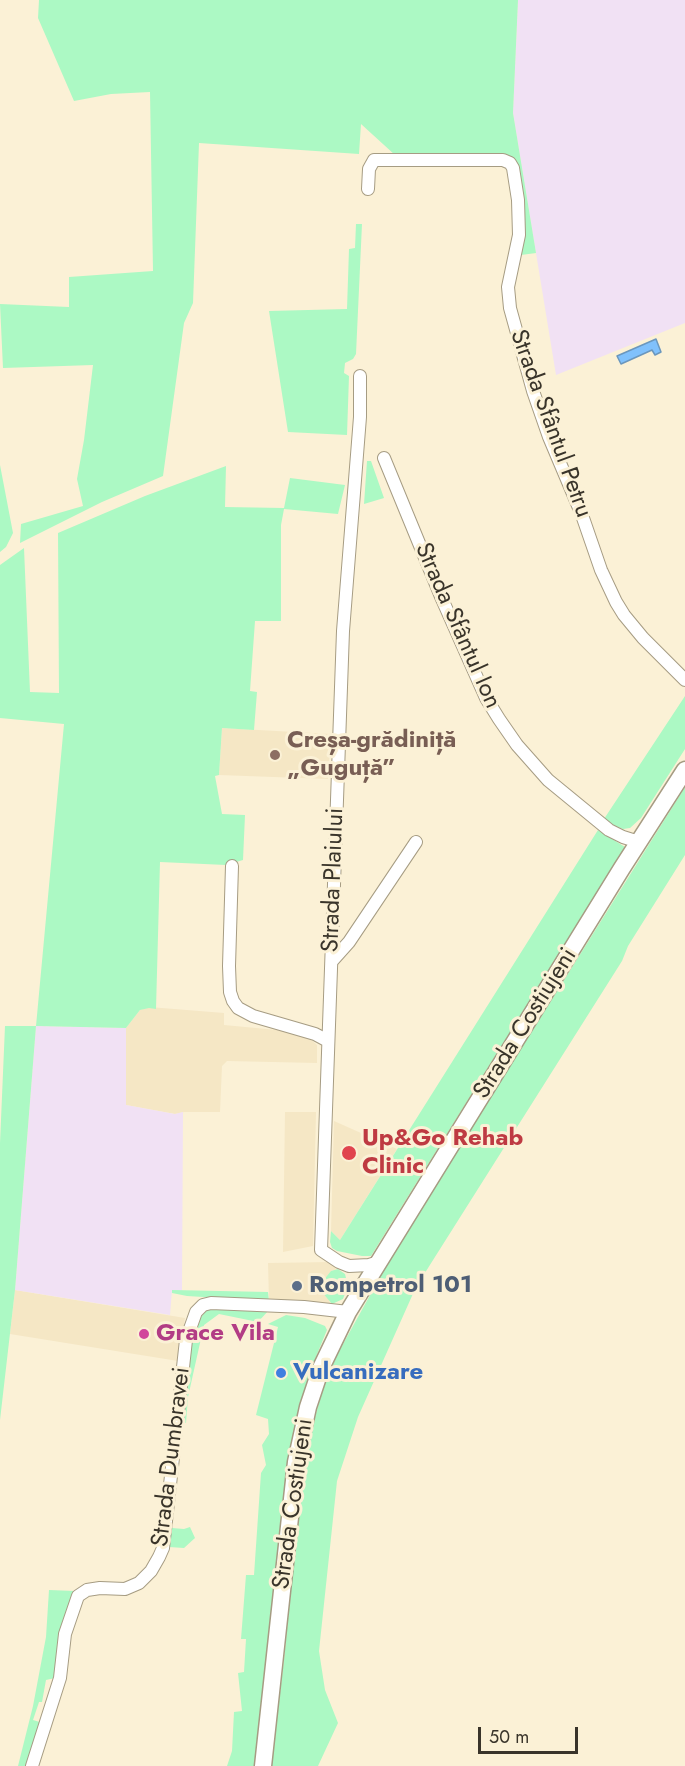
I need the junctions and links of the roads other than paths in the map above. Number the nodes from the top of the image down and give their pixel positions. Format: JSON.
{"nodes":[{"id":1,"x":368,"y":189,"type":"dead end"},
{"id":2,"x":360,"y":376,"type":"dead end"},
{"id":3,"x":384,"y":458,"type":"dead end"},
{"id":4,"x":685,"y":680,"type":"edge"},
{"id":5,"x":685,"y":770,"type":"edge"},
{"id":6,"x":416,"y":842,"type":"dead end"},
{"id":7,"x":639,"y":842,"type":"junction"},
{"id":8,"x":232,"y":866,"type":"dead end"},
{"id":9,"x":332,"y":961,"type":"junction"},
{"id":10,"x":327,"y":1041,"type":"junction"},
{"id":11,"x":379,"y":1262,"type":"junction"},
{"id":12,"x":348,"y":1312,"type":"junction"},
{"id":13,"x":32,"y":1766,"type":"edge"},
{"id":14,"x":263,"y":1766,"type":"edge"}],
"edges":[{"from":1,"to":4,"type":"street","name":"Strada Sfântul Petru"},
{"from":2,"to":9,"type":"street","name":"Strada Plaiului"},
{"from":3,"to":7,"type":"street","name":"Strada Sfântul Ion"},
{"from":5,"to":7,"type":"street","name":"Strada Costiujeni"},
{"from":6,"to":9,"type":"street"},
{"from":7,"to":11,"type":"street","name":"Strada Costiujeni"},
{"from":8,"to":10,"type":"street"},
{"from":9,"to":10,"type":"street","name":"Strada Plaiului"},
{"from":10,"to":11,"type":"street","name":"Strada Plaiului"},
{"from":11,"to":12,"type":"street","name":"Strada Costiujeni"},
{"from":12,"to":13,"type":"street","name":"Strada Dumbravei"},
{"from":12,"to":14,"type":"street","name":"Strada Costiujeni"}]}
